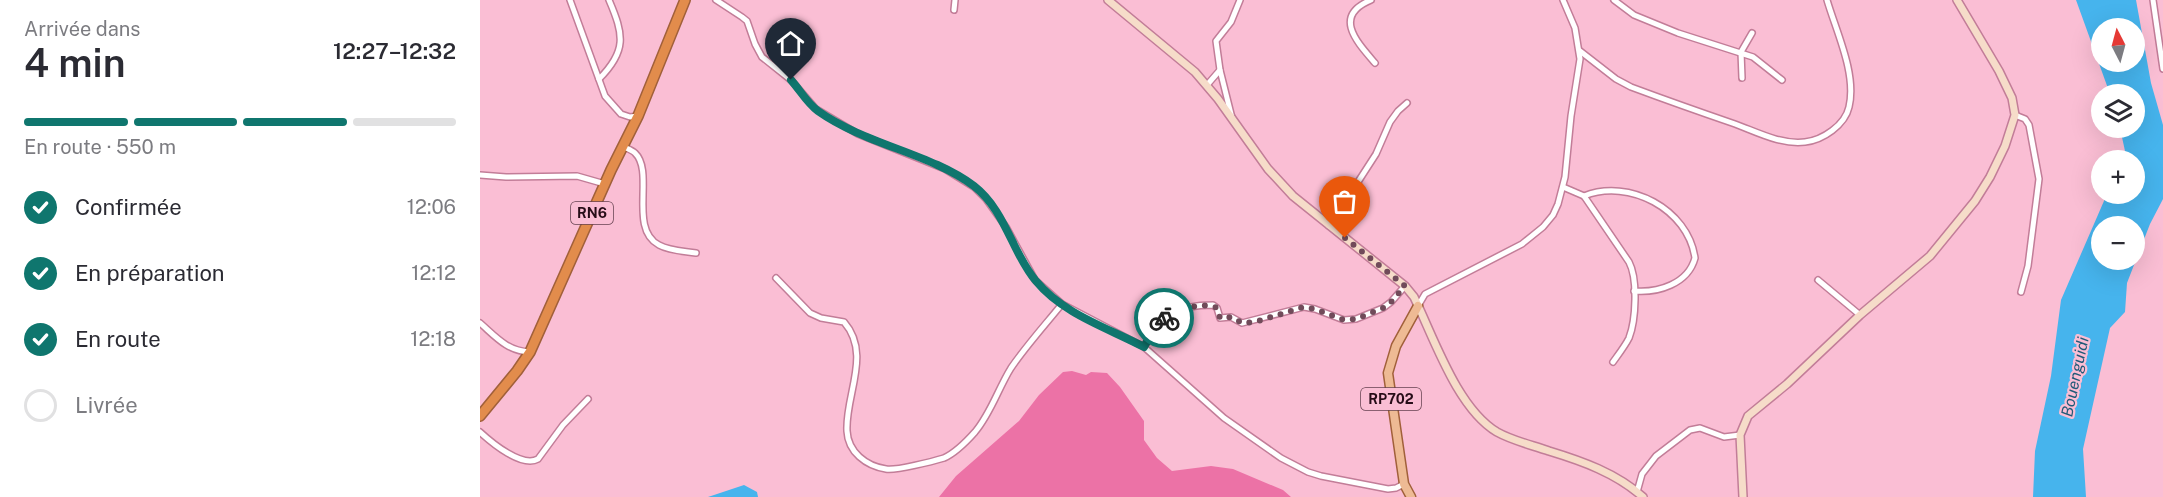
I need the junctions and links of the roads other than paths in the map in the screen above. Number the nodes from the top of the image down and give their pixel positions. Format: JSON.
{"nodes":[{"id":1,"x":570,"y":0,"type":"edge"},
{"id":2,"x":609,"y":0,"type":"edge"},
{"id":3,"x":685,"y":0,"type":"edge"},
{"id":4,"x":716,"y":0,"type":"edge"},
{"id":5,"x":956,"y":0,"type":"edge"},
{"id":6,"x":1108,"y":0,"type":"edge"},
{"id":7,"x":1240,"y":0,"type":"edge"},
{"id":8,"x":1371,"y":0,"type":"edge"},
{"id":9,"x":1563,"y":0,"type":"edge"},
{"id":10,"x":1614,"y":0,"type":"edge"},
{"id":11,"x":1827,"y":0,"type":"edge"},
{"id":12,"x":1957,"y":0,"type":"edge"},
{"id":13,"x":2153,"y":0,"type":"edge"},
{"id":14,"x":954,"y":10,"type":"dead end"},
{"id":15,"x":1752,"y":33,"type":"dead end"},
{"id":16,"x":1580,"y":51,"type":"junction"},
{"id":17,"x":1741,"y":52,"type":"junction"},
{"id":18,"x":1375,"y":63,"type":"dead end"},
{"id":19,"x":2163,"y":69,"type":"edge"},
{"id":20,"x":1220,"y":70,"type":"junction"},
{"id":21,"x":1742,"y":78,"type":"dead end"},
{"id":22,"x":599,"y":79,"type":"junction"},
{"id":23,"x":1782,"y":80,"type":"dead end"},
{"id":24,"x":1207,"y":85,"type":"junction"},
{"id":25,"x":1407,"y":103,"type":"dead end"},
{"id":26,"x":2015,"y":115,"type":"junction"},
{"id":27,"x":638,"y":116,"type":"junction"},
{"id":28,"x":1233,"y":119,"type":"junction"},
{"id":29,"x":622,"y":146,"type":"junction"},
{"id":30,"x":480,"y":175,"type":"edge"},
{"id":31,"x":605,"y":184,"type":"junction"},
{"id":32,"x":1563,"y":187,"type":"junction"},
{"id":33,"x":1584,"y":196,"type":"junction"},
{"id":34,"x":1329,"y":226,"type":"junction"},
{"id":35,"x":696,"y":253,"type":"dead end"},
{"id":36,"x":776,"y":279,"type":"dead end"},
{"id":37,"x":1818,"y":280,"type":"dead end"},
{"id":38,"x":1405,"y":286,"type":"junction"},
{"id":39,"x":1634,"y":291,"type":"junction"},
{"id":40,"x":2021,"y":292,"type":"dead end"},
{"id":41,"x":1062,"y":304,"type":"junction"},
{"id":42,"x":1418,"y":306,"type":"junction"},
{"id":43,"x":1860,"y":315,"type":"junction"},
{"id":44,"x":480,"y":323,"type":"edge"},
{"id":45,"x":1144,"y":347,"type":"junction"},
{"id":46,"x":530,"y":351,"type":"junction"},
{"id":47,"x":1613,"y":362,"type":"dead end"},
{"id":48,"x":588,"y":399,"type":"dead end"},
{"id":49,"x":480,"y":416,"type":"edge"},
{"id":50,"x":480,"y":432,"type":"edge"},
{"id":51,"x":1740,"y":435,"type":"junction"},
{"id":52,"x":1404,"y":484,"type":"junction"},
{"id":53,"x":1640,"y":494,"type":"edge"},
{"id":54,"x":1411,"y":497,"type":"edge"},
{"id":55,"x":1743,"y":497,"type":"edge"}],
"edges":[{"from":1,"to":22,"type":"street"},
{"from":2,"to":22,"type":"street"},
{"from":3,"to":27,"type":"highway","number":"RN6"},
{"from":4,"to":41,"type":"street"},
{"from":5,"to":14,"type":"street"},
{"from":6,"to":24,"type":"main road"},
{"from":7,"to":20,"type":"street"},
{"from":8,"to":18,"type":"street"},
{"from":9,"to":16,"type":"street"},
{"from":10,"to":17,"type":"street"},
{"from":11,"to":16,"type":"street"},
{"from":12,"to":26,"type":"main road"},
{"from":13,"to":19,"type":"street"},
{"from":15,"to":17,"type":"street"},
{"from":16,"to":32,"type":"street"},
{"from":17,"to":21,"type":"street"},
{"from":17,"to":23,"type":"street"},
{"from":20,"to":24,"type":"street"},
{"from":20,"to":28,"type":"street"},
{"from":22,"to":27,"type":"street"},
{"from":24,"to":28,"type":"main road"},
{"from":25,"to":34,"type":"street"},
{"from":26,"to":40,"type":"street"},
{"from":26,"to":43,"type":"main road"},
{"from":27,"to":29,"type":"highway","number":"RN6"},
{"from":28,"to":34,"type":"main road"},
{"from":29,"to":31,"type":"highway","number":"RN6"},
{"from":29,"to":35,"type":"street"},
{"from":30,"to":31,"type":"street"},
{"from":31,"to":46,"type":"highway","number":"RN6"},
{"from":32,"to":33,"type":"street"},
{"from":32,"to":42,"type":"street"},
{"from":33,"to":39,"type":"street"},
{"from":33,"to":39,"type":"street"},
{"from":34,"to":38,"type":"main road"},
{"from":36,"to":41,"type":"street"},
{"from":37,"to":43,"type":"street"},
{"from":38,"to":42,"type":"main road"},
{"from":38,"to":45,"type":"street"},
{"from":39,"to":47,"type":"street"},
{"from":41,"to":45,"type":"street"},
{"from":42,"to":52,"type":"main road","number":"RP702"},
{"from":42,"to":53,"type":"main road"},
{"from":43,"to":51,"type":"main road"},
{"from":44,"to":46,"type":"street"},
{"from":45,"to":52,"type":"street"},
{"from":46,"to":49,"type":"highway","number":"RN6"},
{"from":48,"to":50,"type":"street"},
{"from":51,"to":53,"type":"street"},
{"from":51,"to":55,"type":"main road"},
{"from":52,"to":54,"type":"main road","number":"RP702"}]}
